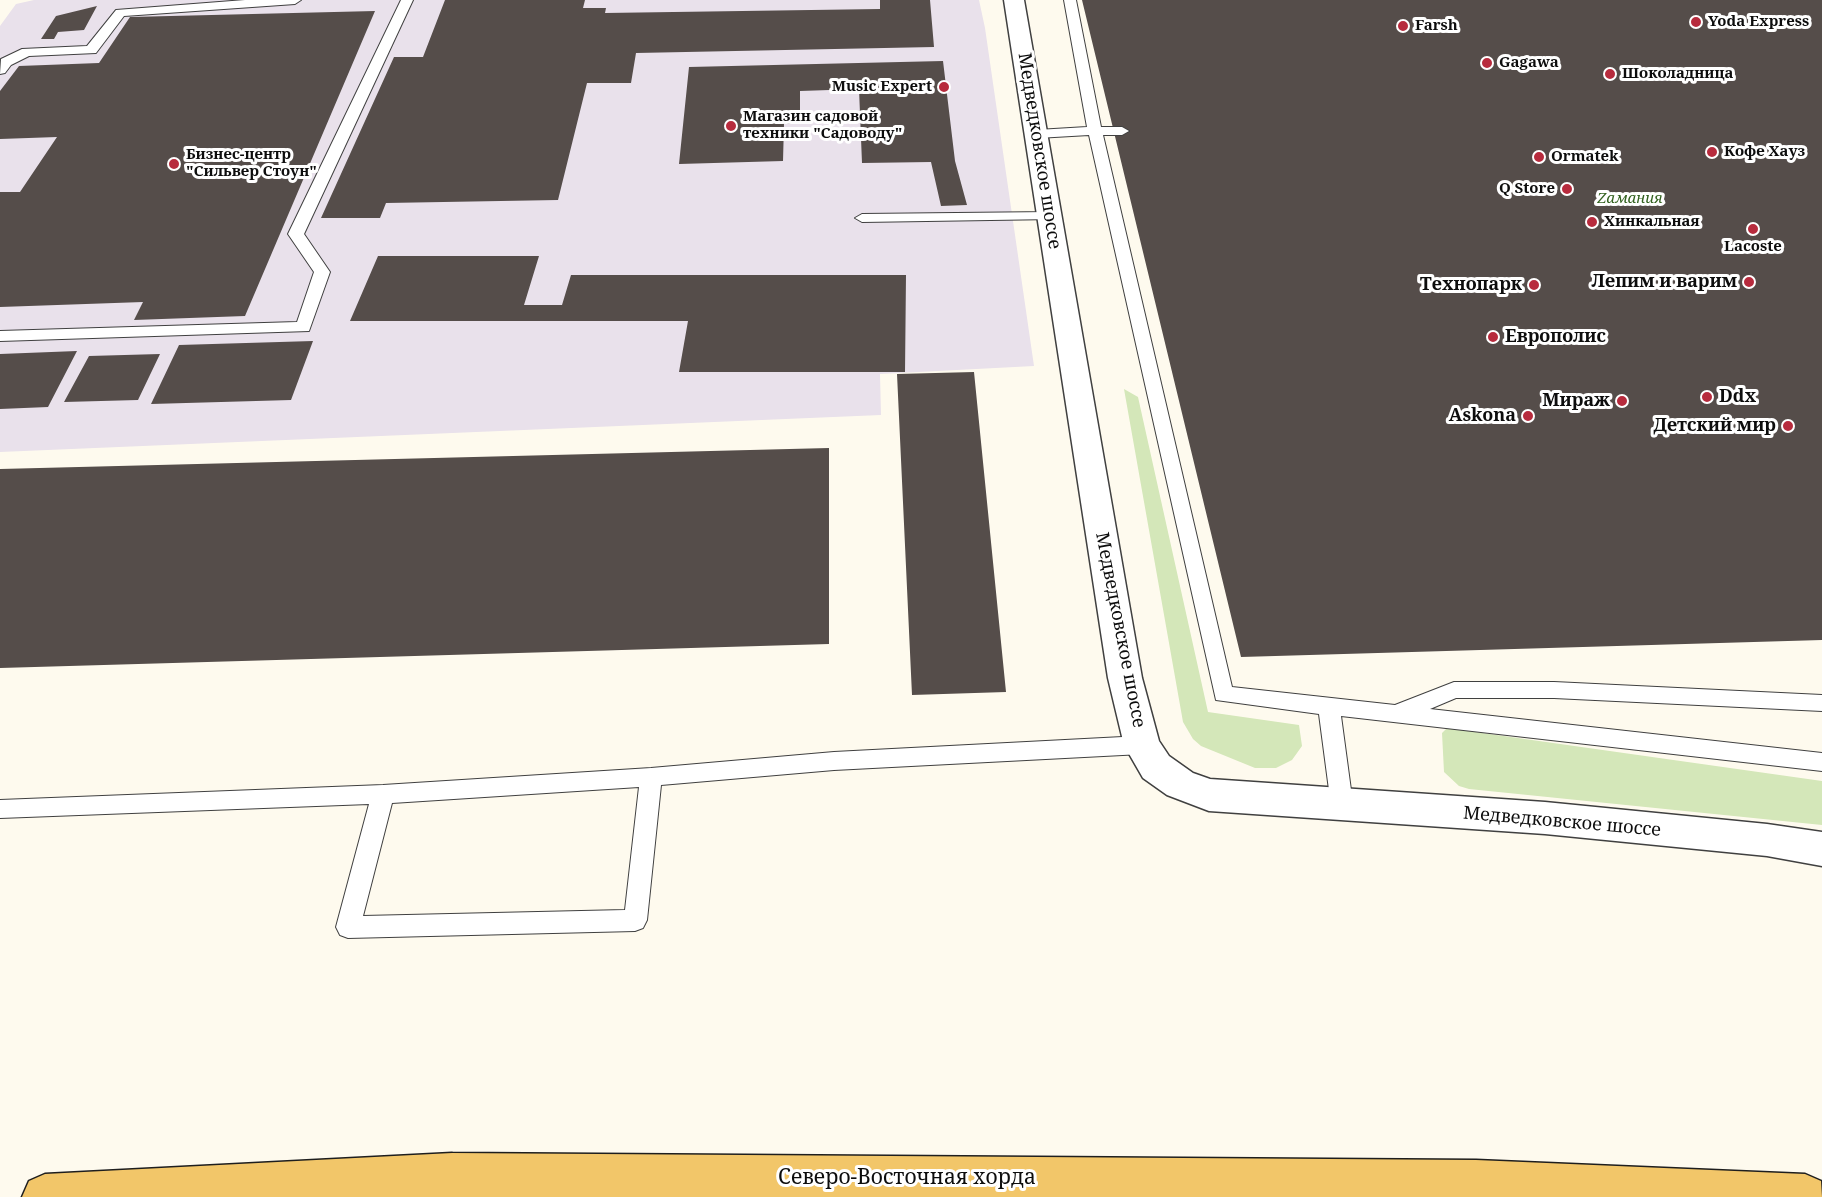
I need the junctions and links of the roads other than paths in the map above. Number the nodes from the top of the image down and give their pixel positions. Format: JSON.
{"nodes":[{"id":1,"x":295,"y":0,"type":"edge"},
{"id":2,"x":407,"y":0,"type":"edge"},
{"id":3,"x":1014,"y":0,"type":"edge"},
{"id":4,"x":1070,"y":0,"type":"edge"},
{"id":5,"x":0,"y":70,"type":"edge"},
{"id":6,"x":1095,"y":131,"type":"junction"},
{"id":7,"x":1122,"y":131,"type":"dead end"},
{"id":8,"x":1037,"y":134,"type":"junction"},
{"id":9,"x":1050,"y":216,"type":"junction"},
{"id":10,"x":862,"y":218,"type":"dead end"},
{"id":11,"x":0,"y":336,"type":"edge"},
{"id":12,"x":1822,"y":703,"type":"edge"},
{"id":13,"x":1329,"y":707,"type":"junction"},
{"id":14,"x":1396,"y":714,"type":"junction"},
{"id":15,"x":1142,"y":745,"type":"junction"},
{"id":16,"x":1822,"y":762,"type":"edge"},
{"id":17,"x":651,"y":777,"type":"junction"},
{"id":18,"x":383,"y":794,"type":"junction"},
{"id":19,"x":1342,"y":805,"type":"junction"},
{"id":20,"x":0,"y":809,"type":"edge"},
{"id":21,"x":1822,"y":849,"type":"edge"},
{"id":22,"x":45,"y":1197,"type":"edge"},
{"id":23,"x":1806,"y":1197,"type":"edge"}],
"edges":[{"from":1,"to":5,"type":"lane"},
{"from":2,"to":11,"type":"lane"},
{"from":3,"to":8,"type":"street","name":"Медведковское шоссе"},
{"from":4,"to":6,"type":"lane"},
{"from":6,"to":7,"type":"lane"},
{"from":6,"to":8,"type":"lane"},
{"from":6,"to":13,"type":"lane"},
{"from":8,"to":9,"type":"street","name":"Медведковское шоссе"},
{"from":9,"to":10,"type":"lane"},
{"from":9,"to":15,"type":"street","name":"Медведковское шоссе"},
{"from":12,"to":14,"type":"lane"},
{"from":13,"to":14,"type":"lane"},
{"from":13,"to":19,"type":"lane"},
{"from":14,"to":16,"type":"lane"},
{"from":15,"to":17,"type":"lane"},
{"from":15,"to":19,"type":"street","name":"Медведковское шоссе"},
{"from":17,"to":18,"type":"lane"},
{"from":17,"to":18,"type":"lane"},
{"from":18,"to":20,"type":"lane"},
{"from":19,"to":21,"type":"street","name":"Медведковское шоссе"},
{"from":22,"to":23,"type":"main road","name":"Северо-Восточная хорда"}]}
